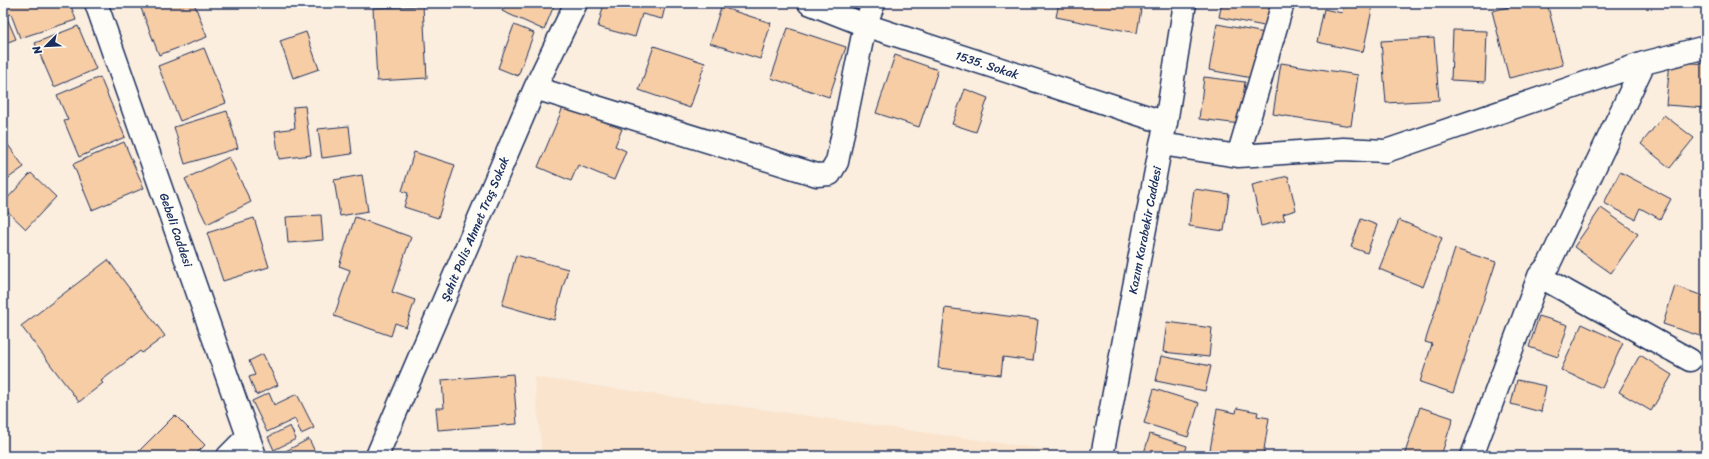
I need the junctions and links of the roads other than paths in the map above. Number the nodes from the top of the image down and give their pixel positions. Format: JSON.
{"nodes":[{"id":1,"x":96,"y":3,"type":"edge"},
{"id":2,"x":576,"y":3,"type":"edge"},
{"id":3,"x":809,"y":3,"type":"edge"},
{"id":4,"x":874,"y":3,"type":"edge"},
{"id":5,"x":1185,"y":3,"type":"edge"},
{"id":6,"x":1283,"y":3,"type":"edge"},
{"id":7,"x":866,"y":25,"type":"junction"},
{"id":8,"x":1706,"y":47,"type":"edge"},
{"id":9,"x":1644,"y":63,"type":"junction"},
{"id":10,"x":535,"y":88,"type":"junction"},
{"id":11,"x":1166,"y":123,"type":"junction"},
{"id":12,"x":1161,"y":144,"type":"junction"},
{"id":13,"x":1238,"y":156,"type":"junction"},
{"id":14,"x":1539,"y":276,"type":"junction"},
{"id":15,"x":1690,"y":360,"type":"dead end"},
{"id":16,"x":252,"y":446,"type":"edge"},
{"id":17,"x":228,"y":456,"type":"edge"},
{"id":18,"x":378,"y":456,"type":"edge"},
{"id":19,"x":1102,"y":456,"type":"edge"},
{"id":20,"x":1472,"y":456,"type":"edge"}],
"edges":[{"from":1,"to":16,"type":"street","name":"Gebeli Caddesi"},
{"from":2,"to":10,"type":"street","name":"Şehit Polis Ahmet Traş Sokak"},
{"from":3,"to":7,"type":"street","name":"1535. Sokak"},
{"from":4,"to":7,"type":"street"},
{"from":5,"to":11,"type":"street","name":"Kazım Karabekir Caddesi"},
{"from":6,"to":13,"type":"street"},
{"from":7,"to":10,"type":"street"},
{"from":7,"to":11,"type":"street","name":"1535. Sokak"},
{"from":8,"to":9,"type":"street"},
{"from":9,"to":13,"type":"street"},
{"from":9,"to":14,"type":"street"},
{"from":10,"to":18,"type":"street","name":"Şehit Polis Ahmet Traş Sokak"},
{"from":11,"to":12,"type":"street","name":"Kazım Karabekir Caddesi"},
{"from":12,"to":13,"type":"street"},
{"from":12,"to":19,"type":"street","name":"Kazım Karabekir Caddesi"},
{"from":14,"to":15,"type":"street"},
{"from":14,"to":20,"type":"street"},
{"from":16,"to":17,"type":"street"}]}
